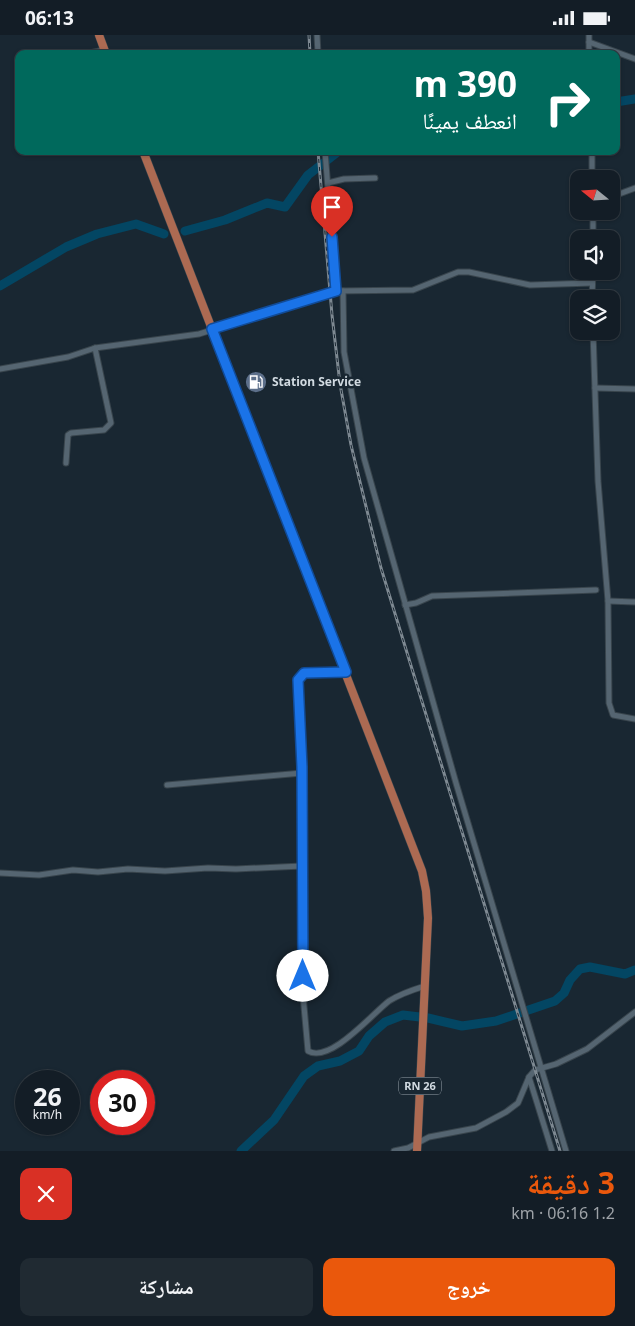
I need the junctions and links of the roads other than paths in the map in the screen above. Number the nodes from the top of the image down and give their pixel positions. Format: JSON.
{"nodes":[{"id":1,"x":99,"y":35,"type":"edge"},
{"id":2,"x":317,"y":35,"type":"edge"},
{"id":3,"x":589,"y":35,"type":"edge"},
{"id":4,"x":589,"y":41,"type":"junction"},
{"id":5,"x":105,"y":50,"type":"edge"},
{"id":6,"x":318,"y":50,"type":"edge"},
{"id":7,"x":589,"y":50,"type":"edge"},
{"id":8,"x":612,"y":50,"type":"edge"},
{"id":9,"x":620,"y":53,"type":"edge"},
{"id":10,"x":635,"y":59,"type":"edge"},
{"id":11,"x":146,"y":155,"type":"edge"},
{"id":12,"x":325,"y":155,"type":"edge"},
{"id":13,"x":592,"y":155,"type":"edge"},
{"id":14,"x":592,"y":170,"type":"edge"},
{"id":15,"x":375,"y":178,"type":"dead end"},
{"id":16,"x":328,"y":183,"type":"junction"},
{"id":17,"x":635,"y":188,"type":"edge"},
{"id":18,"x":620,"y":194,"type":"edge"},
{"id":19,"x":592,"y":280,"type":"edge"},
{"id":20,"x":592,"y":283,"type":"junction"},
{"id":21,"x":592,"y":290,"type":"edge"},
{"id":22,"x":336,"y":291,"type":"junction"},
{"id":23,"x":343,"y":291,"type":"junction"},
{"id":24,"x":212,"y":329,"type":"junction"},
{"id":25,"x":593,"y":340,"type":"edge"},
{"id":26,"x":95,"y":348,"type":"junction"},
{"id":27,"x":0,"y":369,"type":"edge"},
{"id":28,"x":595,"y":388,"type":"junction"},
{"id":29,"x":635,"y":389,"type":"edge"},
{"id":30,"x":66,"y":463,"type":"dead end"},
{"id":31,"x":596,"y":590,"type":"dead end"},
{"id":32,"x":608,"y":601,"type":"junction"},
{"id":33,"x":635,"y":603,"type":"edge"},
{"id":34,"x":405,"y":605,"type":"junction"},
{"id":35,"x":346,"y":672,"type":"junction"},
{"id":36,"x":635,"y":719,"type":"edge"},
{"id":37,"x":302,"y":773,"type":"junction"},
{"id":38,"x":167,"y":785,"type":"dead end"},
{"id":39,"x":302,"y":866,"type":"junction"},
{"id":40,"x":0,"y":873,"type":"edge"},
{"id":41,"x":424,"y":986,"type":"junction"},
{"id":42,"x":635,"y":1012,"type":"edge"},
{"id":43,"x":541,"y":1069,"type":"junction"},
{"id":44,"x":529,"y":1077,"type":"junction"},
{"id":45,"x":417,"y":1147,"type":"edge"},
{"id":46,"x":394,"y":1151,"type":"edge"},
{"id":47,"x":552,"y":1151,"type":"edge"},
{"id":48,"x":566,"y":1151,"type":"edge"}],
"edges":[{"from":1,"to":5,"type":"main road"},
{"from":2,"to":6,"type":"street"},
{"from":3,"to":4,"type":"street"},
{"from":4,"to":7,"type":"street"},
{"from":4,"to":8,"type":"street"},
{"from":9,"to":10,"type":"street"},
{"from":11,"to":24,"type":"main road","number":"RN 26"},
{"from":12,"to":16,"type":"street"},
{"from":13,"to":14,"type":"street"},
{"from":15,"to":16,"type":"street"},
{"from":16,"to":22,"type":"street"},
{"from":17,"to":18,"type":"street"},
{"from":19,"to":20,"type":"street"},
{"from":20,"to":21,"type":"street"},
{"from":20,"to":23,"type":"street"},
{"from":22,"to":23,"type":"street"},
{"from":22,"to":24,"type":"street"},
{"from":23,"to":34,"type":"street"},
{"from":24,"to":26,"type":"street"},
{"from":24,"to":35,"type":"main road","number":"RN 26"},
{"from":25,"to":28,"type":"street"},
{"from":26,"to":27,"type":"street"},
{"from":26,"to":30,"type":"street"},
{"from":28,"to":29,"type":"street"},
{"from":28,"to":32,"type":"street"},
{"from":31,"to":34,"type":"street"},
{"from":32,"to":33,"type":"street"},
{"from":32,"to":36,"type":"street"},
{"from":34,"to":43,"type":"street"},
{"from":35,"to":37,"type":"street"},
{"from":35,"to":41,"type":"main road","number":"RN 26"},
{"from":37,"to":38,"type":"street"},
{"from":37,"to":39,"type":"street"},
{"from":39,"to":40,"type":"street"},
{"from":39,"to":41,"type":"street"},
{"from":41,"to":45,"type":"main road","number":"RN 26"},
{"from":42,"to":43,"type":"street"},
{"from":43,"to":44,"type":"street"},
{"from":43,"to":48,"type":"street"},
{"from":44,"to":45,"type":"street"},
{"from":44,"to":47,"type":"street"},
{"from":45,"to":46,"type":"street"}]}
